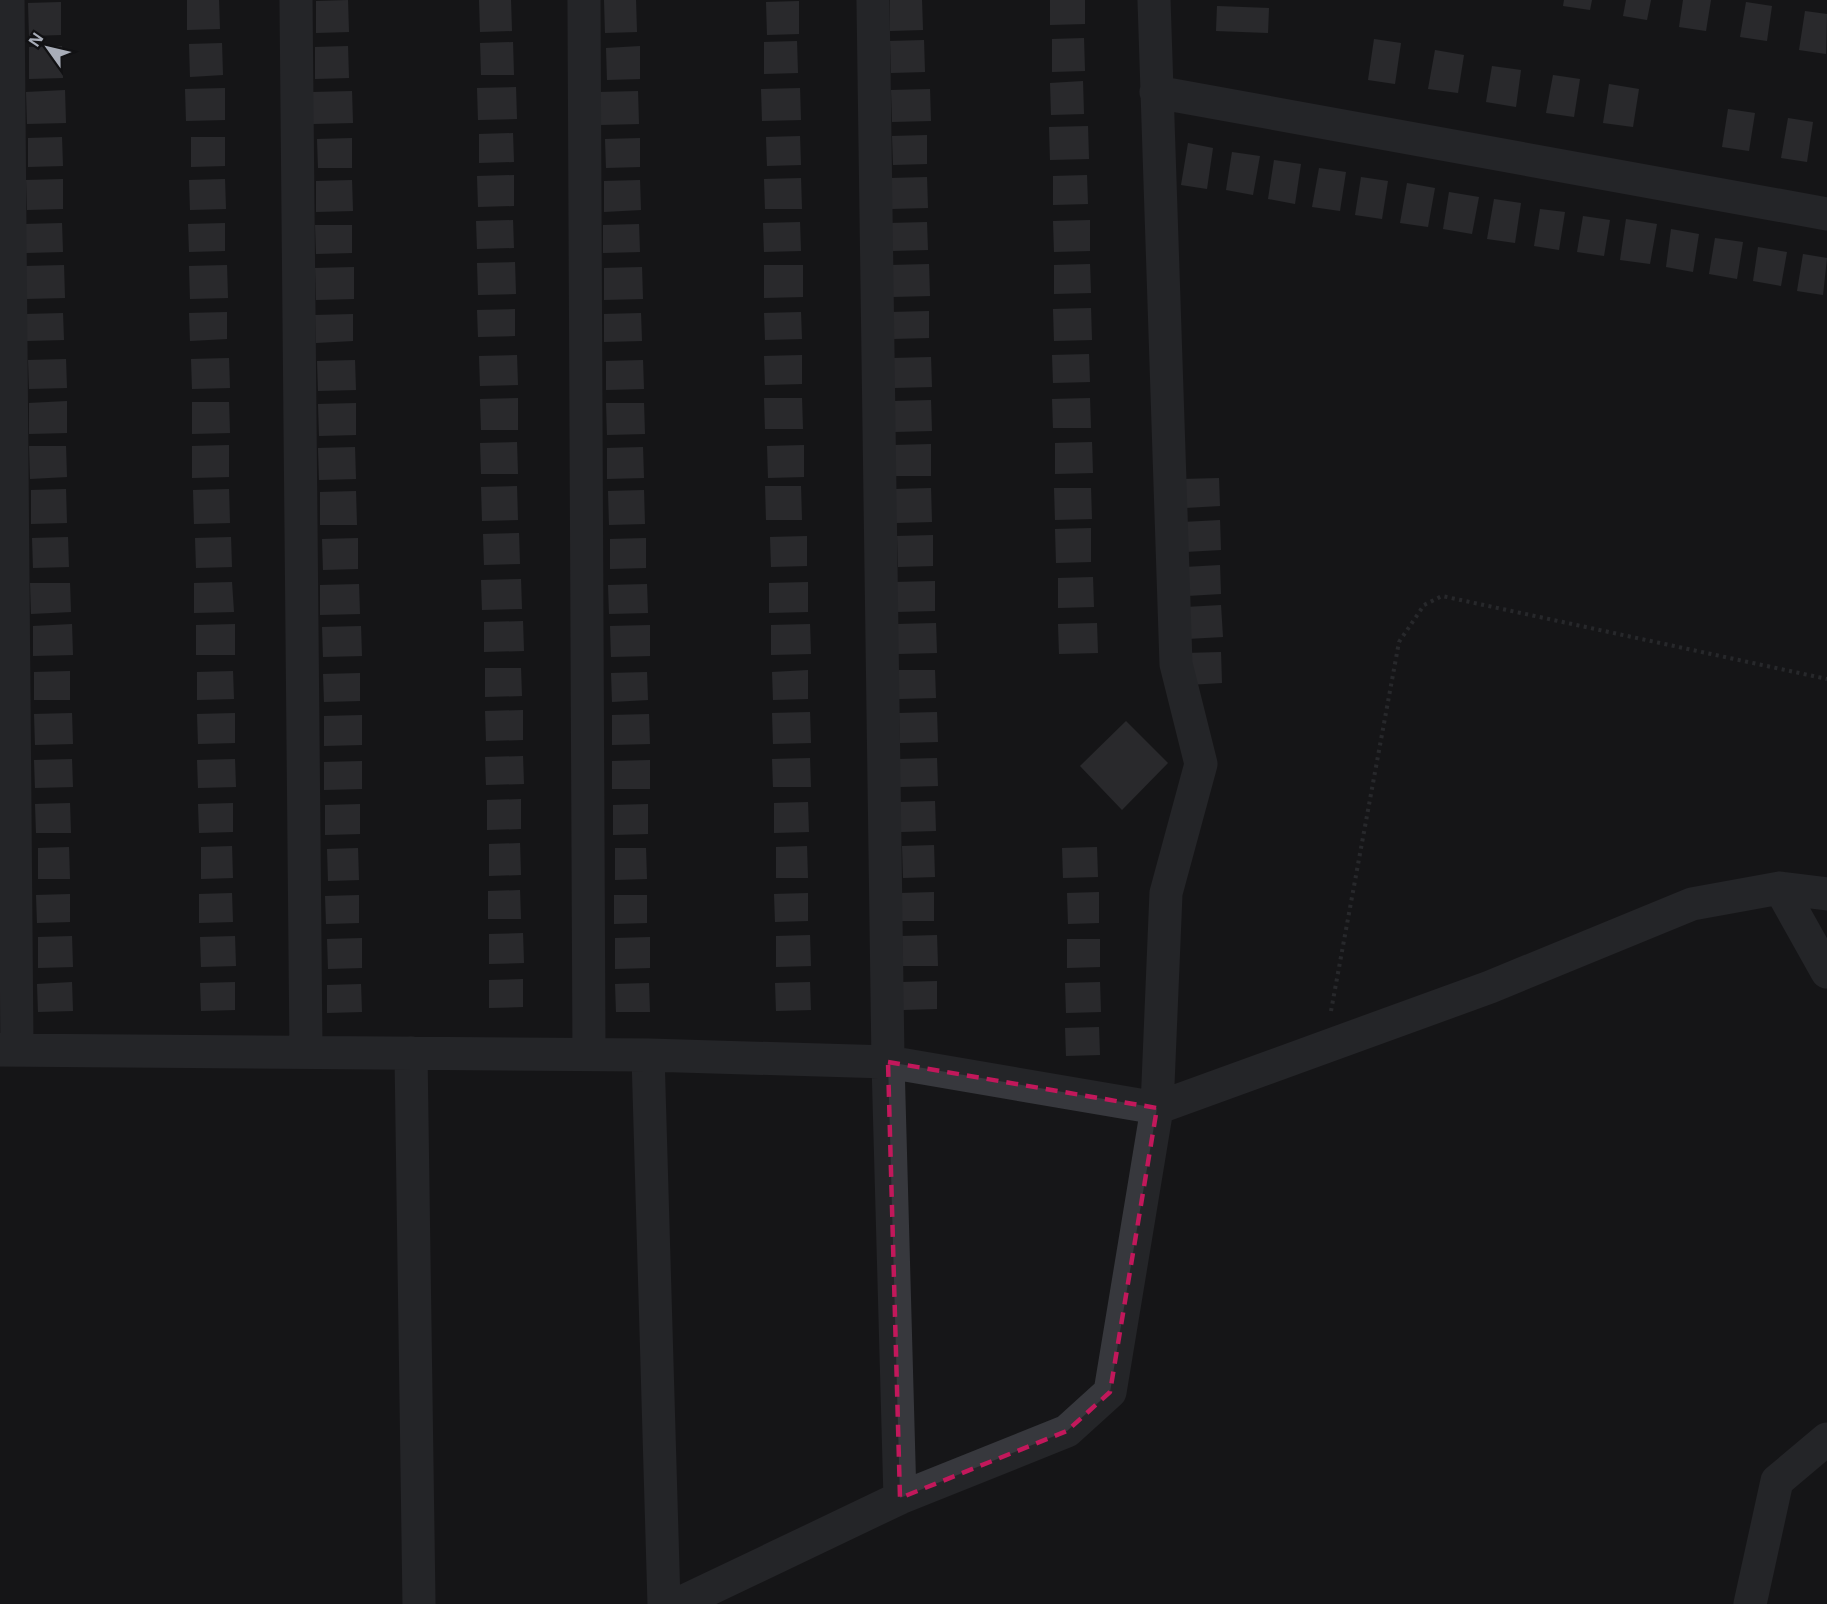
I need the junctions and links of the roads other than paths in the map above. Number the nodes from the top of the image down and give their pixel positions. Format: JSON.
{"nodes":[{"id":1,"x":8,"y":0,"type":"edge"},
{"id":2,"x":296,"y":0,"type":"edge"},
{"id":3,"x":584,"y":0,"type":"edge"},
{"id":4,"x":873,"y":0,"type":"edge"},
{"id":5,"x":1154,"y":0,"type":"edge"},
{"id":6,"x":1156,"y":92,"type":"junction"},
{"id":7,"x":1827,"y":214,"type":"edge"},
{"id":8,"x":1780,"y":888,"type":"junction"},
{"id":9,"x":1827,"y":894,"type":"edge"},
{"id":10,"x":1827,"y":972,"type":"edge"},
{"id":11,"x":8,"y":1050,"type":"edge"},
{"id":12,"x":306,"y":1052,"type":"junction"},
{"id":13,"x":411,"y":1053,"type":"junction"},
{"id":14,"x":589,"y":1054,"type":"junction"},
{"id":15,"x":648,"y":1054,"type":"junction"},
{"id":16,"x":888,"y":1062,"type":"junction"},
{"id":17,"x":1157,"y":1107,"type":"junction"},
{"id":18,"x":1827,"y":1439,"type":"edge"},
{"id":19,"x":900,"y":1498,"type":"junction"},
{"id":20,"x":419,"y":1604,"type":"edge"},
{"id":21,"x":664,"y":1604,"type":"edge"},
{"id":22,"x":678,"y":1604,"type":"edge"},
{"id":23,"x":1750,"y":1604,"type":"edge"}],
"edges":[{"from":1,"to":11,"type":"street"},
{"from":2,"to":12,"type":"street"},
{"from":3,"to":14,"type":"street"},
{"from":4,"to":16,"type":"street"},
{"from":5,"to":6,"type":"street"},
{"from":6,"to":7,"type":"street"},
{"from":6,"to":17,"type":"street"},
{"from":8,"to":9,"type":"street"},
{"from":8,"to":10,"type":"street"},
{"from":8,"to":17,"type":"street"},
{"from":11,"to":12,"type":"street"},
{"from":12,"to":13,"type":"street"},
{"from":13,"to":14,"type":"street"},
{"from":13,"to":20,"type":"street"},
{"from":14,"to":15,"type":"street"},
{"from":15,"to":16,"type":"street"},
{"from":15,"to":21,"type":"street"},
{"from":16,"to":17,"type":"street"},
{"from":16,"to":19,"type":"street"},
{"from":17,"to":19,"type":"street"},
{"from":18,"to":23,"type":"street"},
{"from":19,"to":22,"type":"street"}]}
